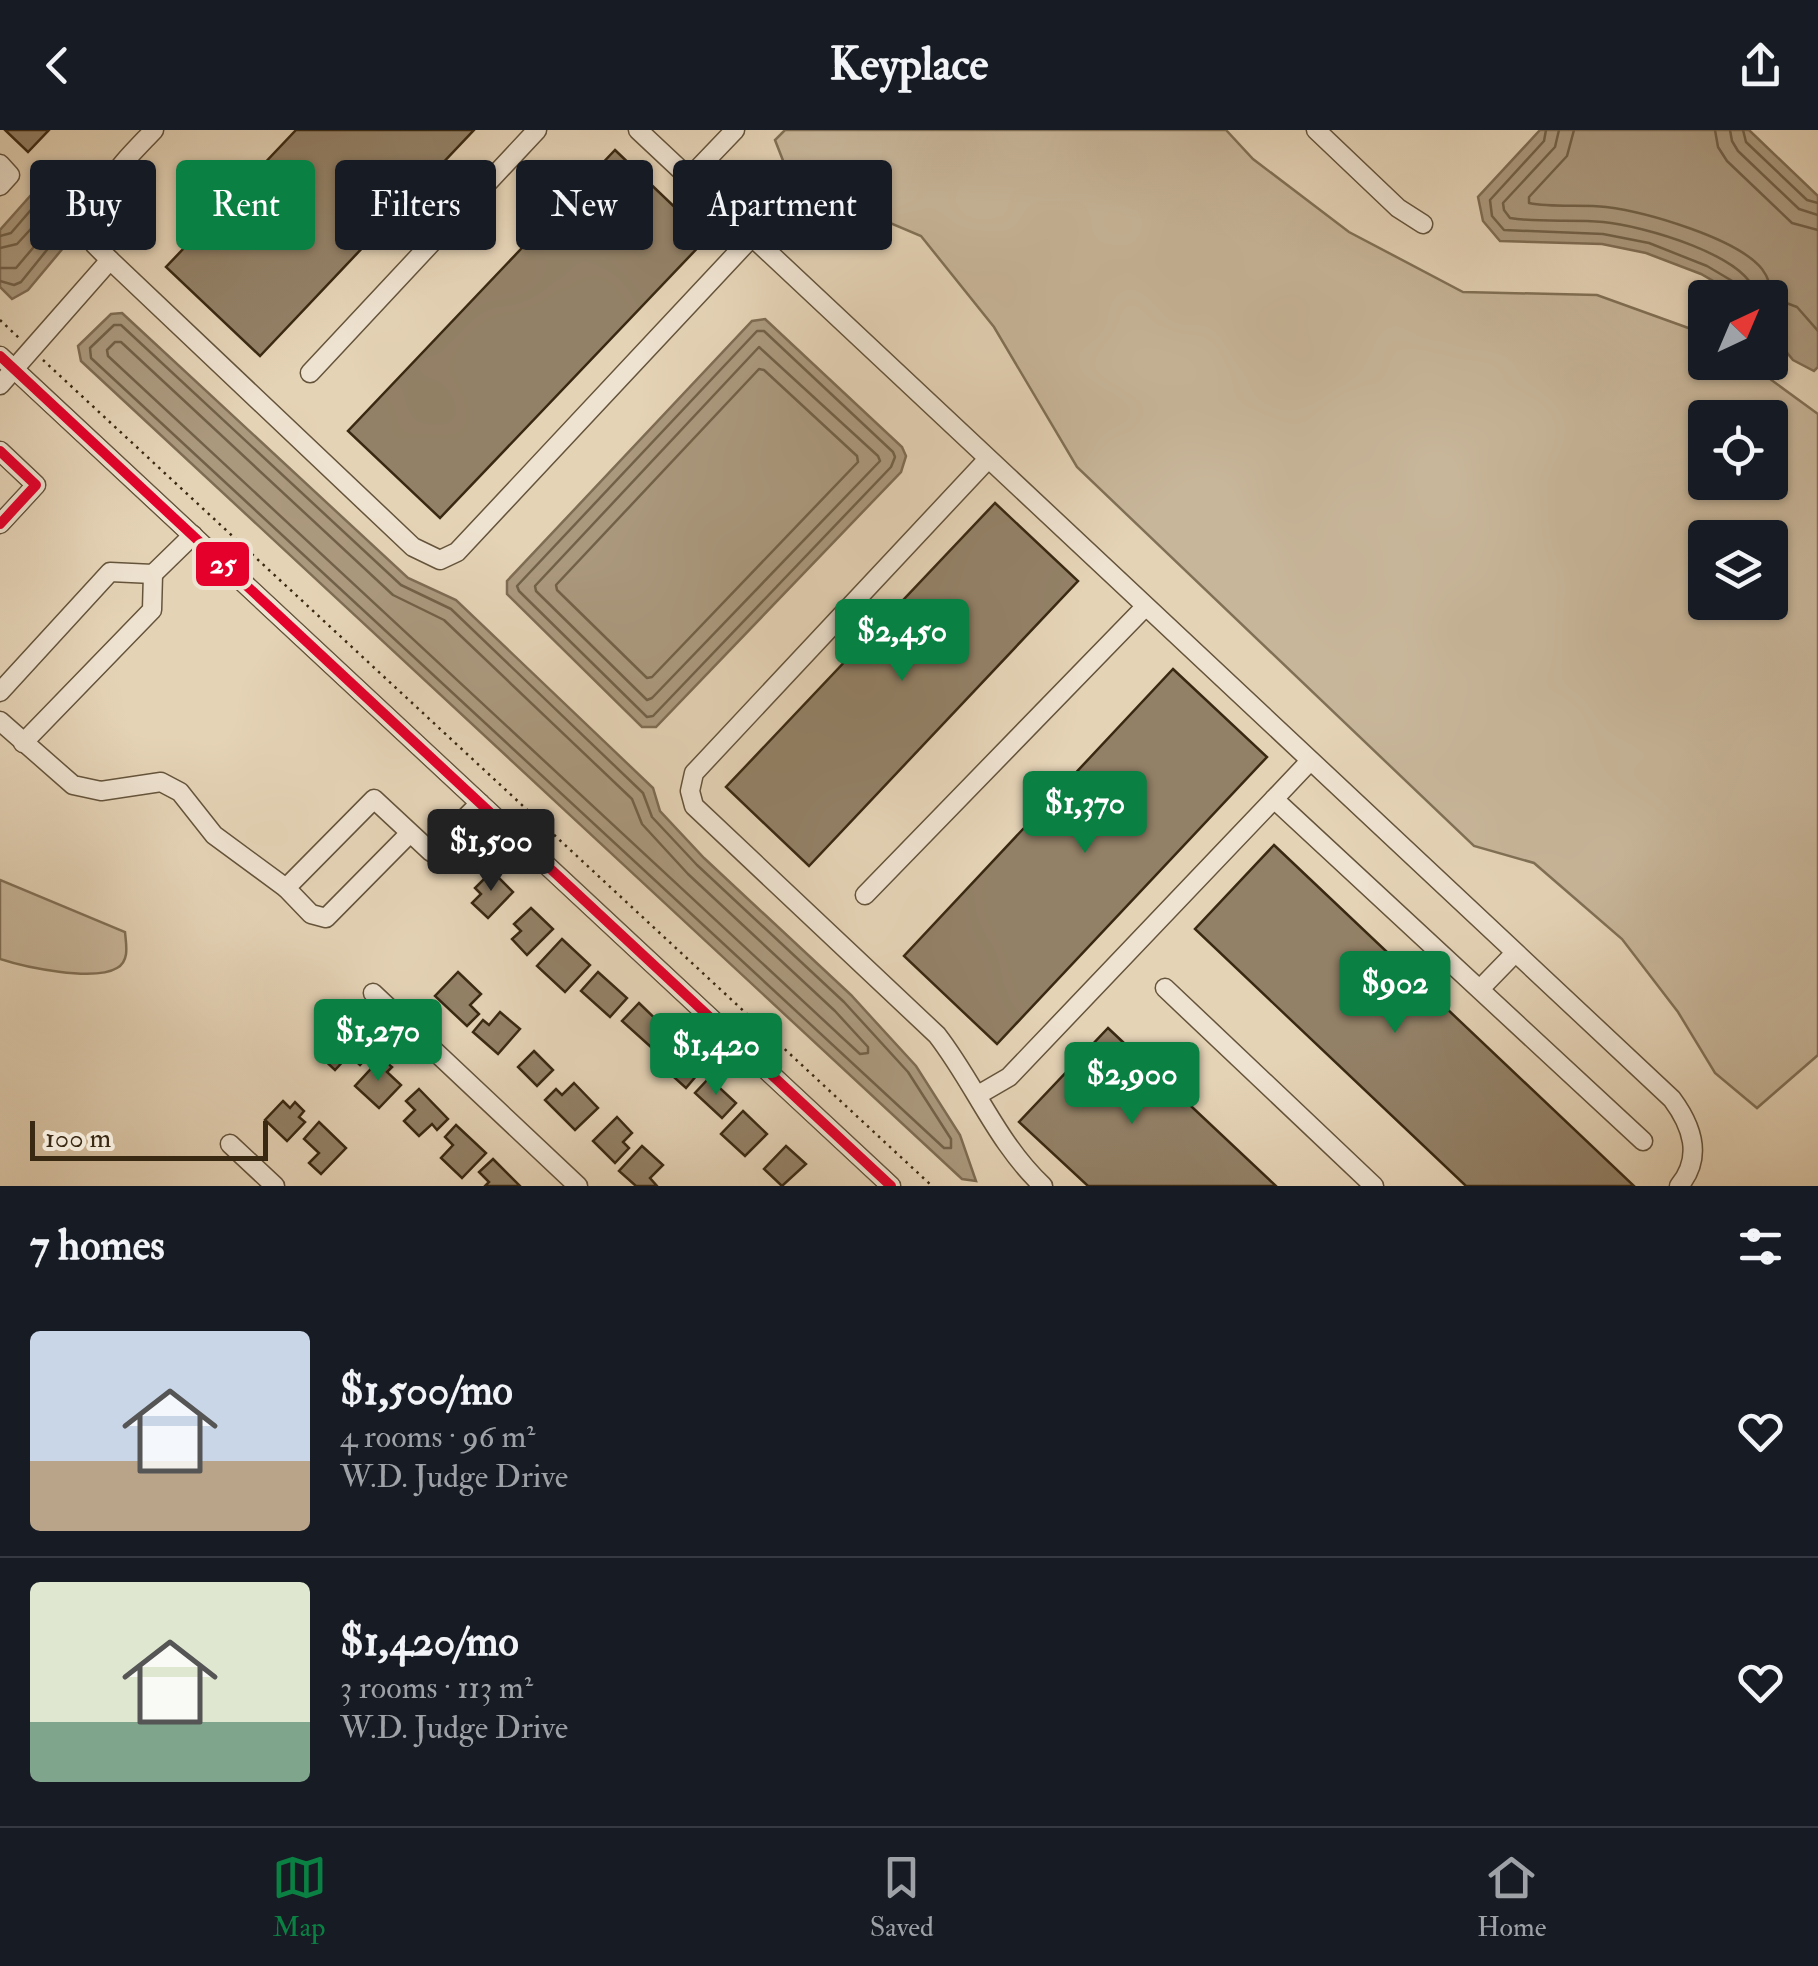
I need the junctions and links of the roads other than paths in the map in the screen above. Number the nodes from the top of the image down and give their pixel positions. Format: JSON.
{"nodes":[{"id":1,"x":154,"y":130,"type":"edge"},
{"id":2,"x":538,"y":130,"type":"edge"},
{"id":3,"x":638,"y":130,"type":"edge"},
{"id":4,"x":735,"y":130,"type":"edge"},
{"id":5,"x":1316,"y":130,"type":"edge"},
{"id":6,"x":706,"y":160,"type":"edge"},
{"id":7,"x":673,"y":163,"type":"edge"},
{"id":8,"x":0,"y":164,"type":"edge"},
{"id":9,"x":0,"y":186,"type":"edge"},
{"id":10,"x":1423,"y":224,"type":"dead end"},
{"id":11,"x":740,"y":250,"type":"edge"},
{"id":12,"x":764,"y":250,"type":"edge"},
{"id":13,"x":110,"y":260,"type":"junction"},
{"id":14,"x":0,"y":356,"type":"edge"},
{"id":15,"x":15,"y":370,"type":"junction"},
{"id":16,"x":310,"y":373,"type":"dead end"},
{"id":17,"x":0,"y":385,"type":"edge"},
{"id":18,"x":0,"y":451,"type":"edge"},
{"id":19,"x":988,"y":459,"type":"junction"},
{"id":20,"x":0,"y":524,"type":"edge"},
{"id":21,"x":193,"y":536,"type":"junction"},
{"id":22,"x":153,"y":574,"type":"junction"},
{"id":23,"x":1145,"y":606,"type":"junction"},
{"id":24,"x":0,"y":692,"type":"edge"},
{"id":25,"x":0,"y":721,"type":"edge"},
{"id":26,"x":22,"y":744,"type":"junction"},
{"id":27,"x":1310,"y":761,"type":"junction"},
{"id":28,"x":1274,"y":799,"type":"junction"},
{"id":29,"x":480,"y":803,"type":"junction"},
{"id":30,"x":410,"y":833,"type":"junction"},
{"id":31,"x":286,"y":888,"type":"junction"},
{"id":32,"x":864,"y":895,"type":"dead end"},
{"id":33,"x":1514,"y":954,"type":"junction"},
{"id":34,"x":1165,"y":988,"type":"dead end"},
{"id":35,"x":1480,"y":990,"type":"junction"},
{"id":36,"x":373,"y":993,"type":"dead end"},
{"id":37,"x":978,"y":1095,"type":"junction"},
{"id":38,"x":1643,"y":1141,"type":"dead end"},
{"id":39,"x":230,"y":1144,"type":"dead end"},
{"id":40,"x":275,"y":1186,"type":"edge"},
{"id":41,"x":578,"y":1186,"type":"edge"},
{"id":42,"x":892,"y":1186,"type":"edge"},
{"id":43,"x":1043,"y":1186,"type":"edge"},
{"id":44,"x":1374,"y":1186,"type":"edge"},
{"id":45,"x":1679,"y":1186,"type":"edge"}],
"edges":[{"from":1,"to":13,"type":"street"},
{"from":2,"to":16,"type":"street"},
{"from":3,"to":7,"type":"street"},
{"from":4,"to":6,"type":"street"},
{"from":5,"to":10,"type":"street"},
{"from":8,"to":9,"type":"street"},
{"from":11,"to":13,"type":"street"},
{"from":12,"to":19,"type":"street"},
{"from":13,"to":15,"type":"street"},
{"from":14,"to":15,"type":"street"},
{"from":15,"to":17,"type":"street"},
{"from":15,"to":21,"type":"street"},
{"from":18,"to":20,"type":"street"},
{"from":19,"to":23,"type":"street"},
{"from":19,"to":37,"type":"street"},
{"from":21,"to":22,"type":"street"},
{"from":21,"to":29,"type":"street"},
{"from":22,"to":24,"type":"street"},
{"from":22,"to":26,"type":"street"},
{"from":23,"to":27,"type":"street"},
{"from":23,"to":32,"type":"street"},
{"from":25,"to":26,"type":"street"},
{"from":26,"to":31,"type":"street"},
{"from":27,"to":28,"type":"street"},
{"from":27,"to":33,"type":"street"},
{"from":28,"to":35,"type":"street"},
{"from":28,"to":37,"type":"street"},
{"from":29,"to":30,"type":"street"},
{"from":29,"to":42,"type":"street"},
{"from":30,"to":31,"type":"street"},
{"from":30,"to":31,"type":"street"},
{"from":33,"to":35,"type":"street"},
{"from":33,"to":45,"type":"street"},
{"from":34,"to":44,"type":"street"},
{"from":35,"to":38,"type":"street"},
{"from":36,"to":41,"type":"street"},
{"from":37,"to":43,"type":"street"},
{"from":39,"to":40,"type":"street"}]}
